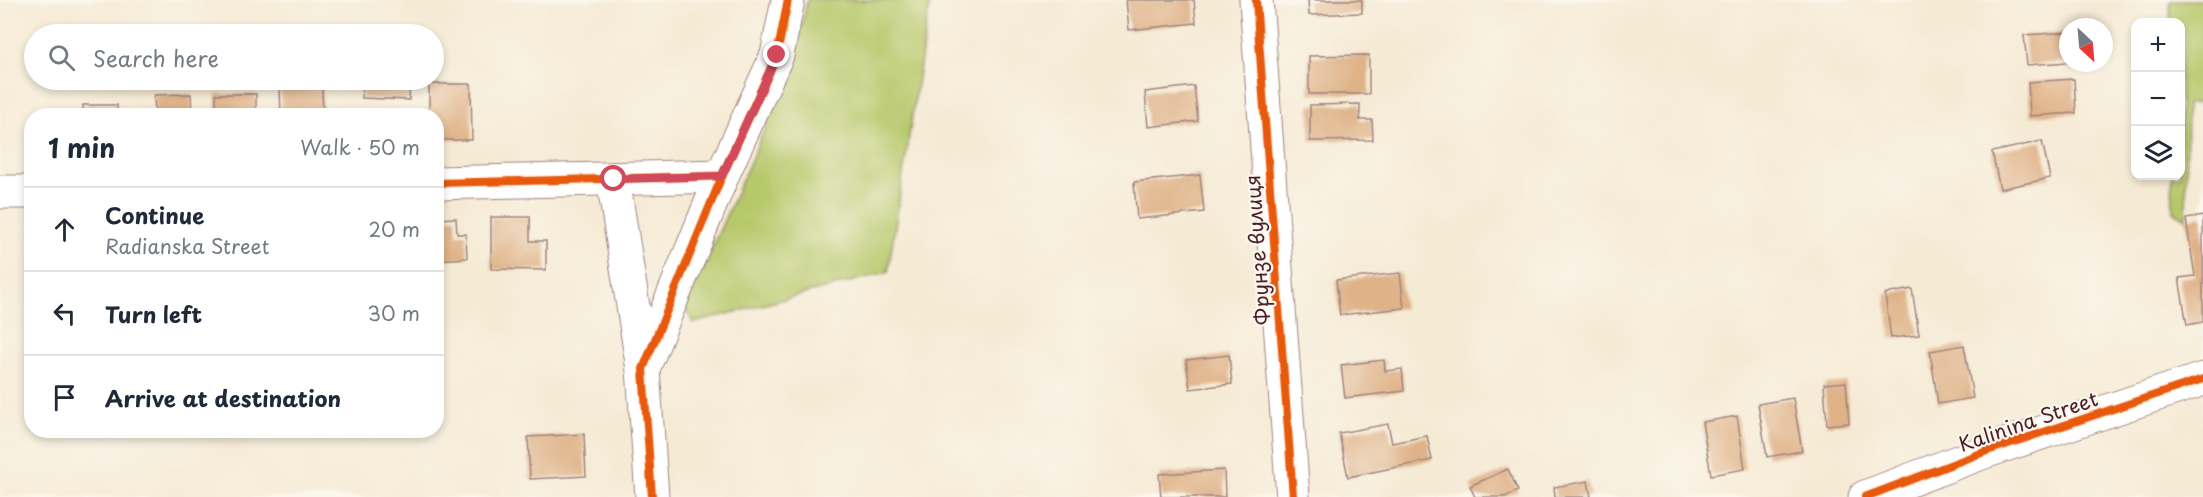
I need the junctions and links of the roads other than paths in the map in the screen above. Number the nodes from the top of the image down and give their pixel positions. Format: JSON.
{"nodes":[{"id":1,"x":788,"y":0,"type":"edge"},
{"id":2,"x":1256,"y":0,"type":"edge"},
{"id":3,"x":722,"y":176,"type":"junction"},
{"id":4,"x":614,"y":179,"type":"junction"},
{"id":5,"x":444,"y":183,"type":"edge"},
{"id":6,"x":0,"y":192,"type":"edge"},
{"id":7,"x":24,"y":192,"type":"edge"},
{"id":8,"x":643,"y":369,"type":"junction"},
{"id":9,"x":2203,"y":379,"type":"edge"},
{"id":10,"x":651,"y":497,"type":"edge"},
{"id":11,"x":1293,"y":497,"type":"edge"},
{"id":12,"x":1865,"y":497,"type":"edge"}],
"edges":[{"from":1,"to":3,"type":"street"},
{"from":2,"to":11,"type":"street","name":"Фрунзе вулиця"},
{"from":3,"to":4,"type":"street"},
{"from":3,"to":8,"type":"street"},
{"from":4,"to":5,"type":"street"},
{"from":4,"to":8,"type":"street"},
{"from":6,"to":7,"type":"street"},
{"from":8,"to":10,"type":"street"},
{"from":9,"to":12,"type":"street","name":"Kalinina Street"}]}
